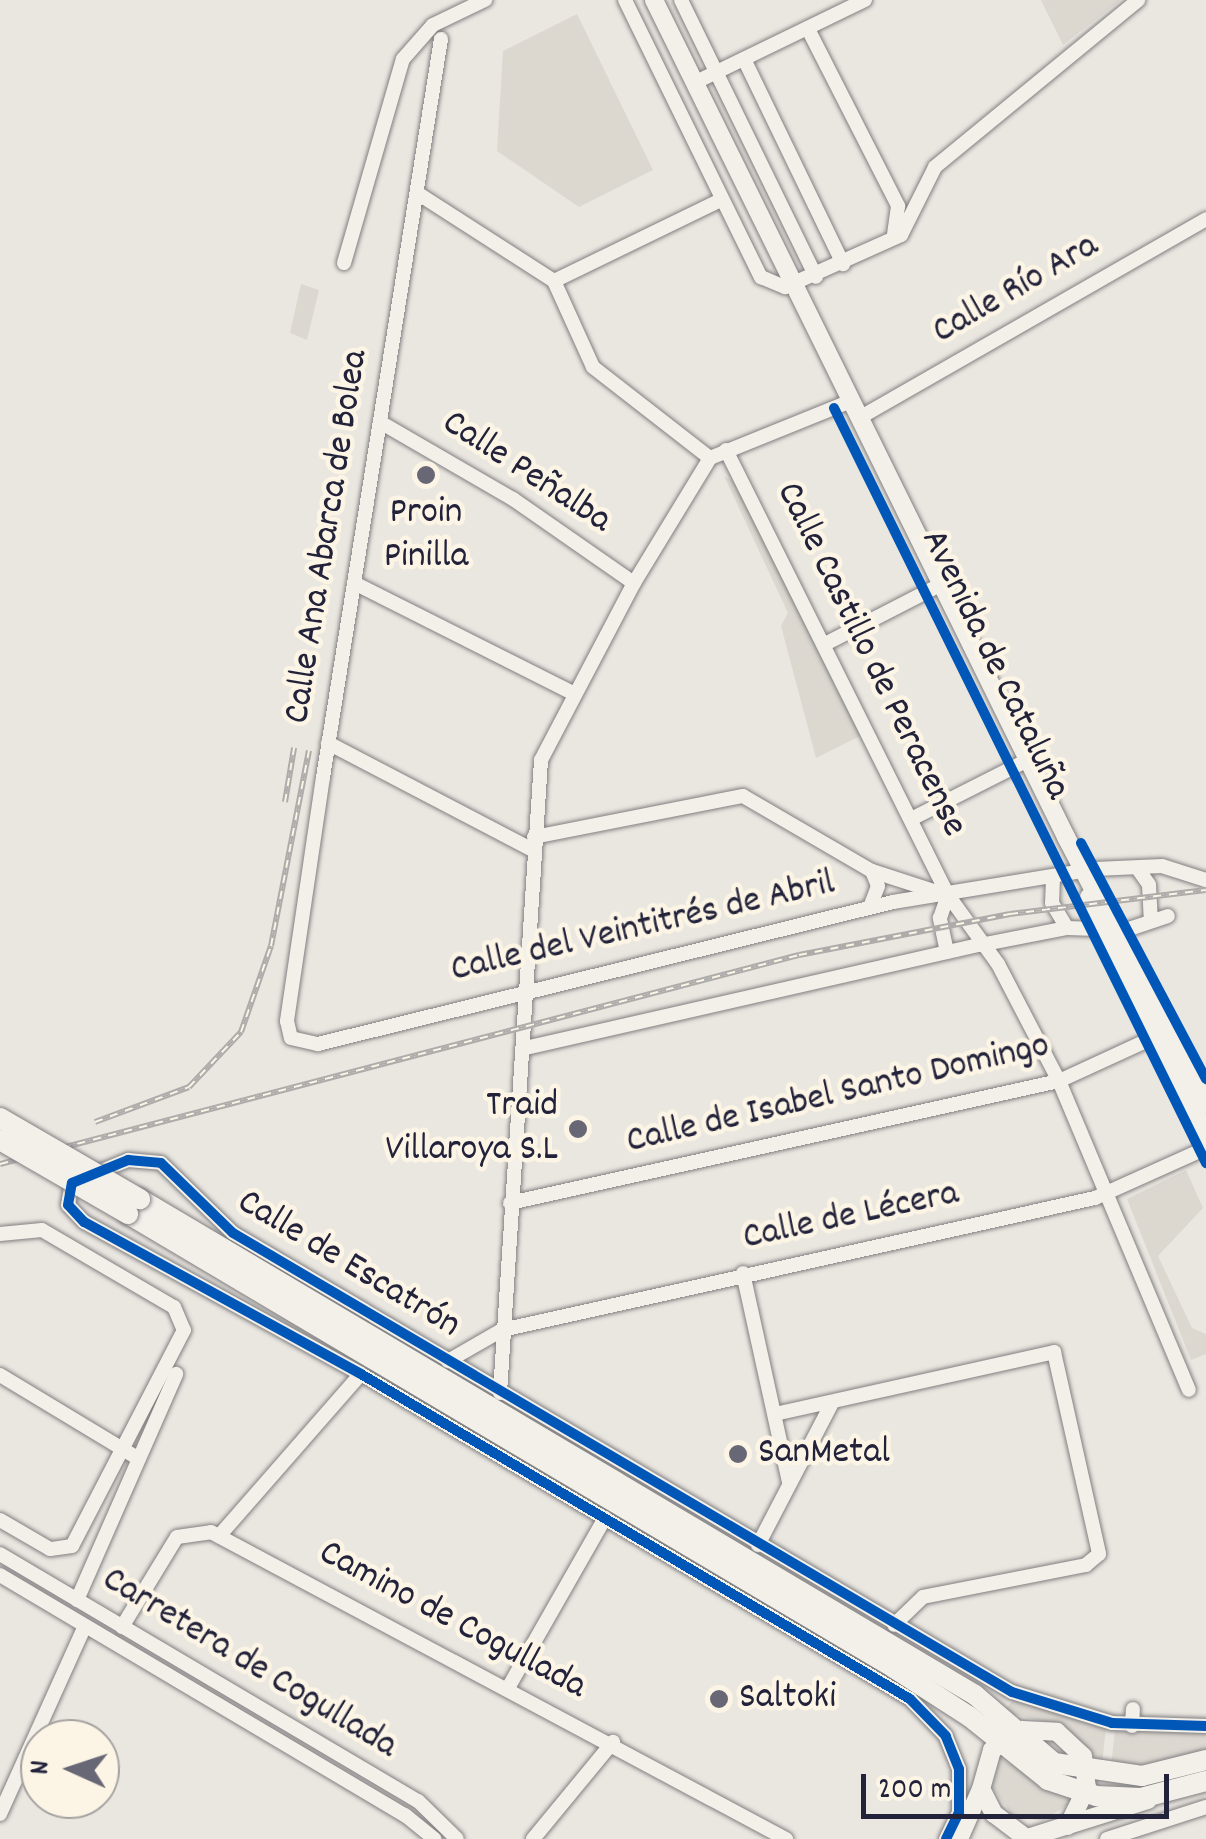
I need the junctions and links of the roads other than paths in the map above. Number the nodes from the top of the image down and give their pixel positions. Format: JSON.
{"nodes":[{"id":1,"x":485,"y":0,"type":"edge"},
{"id":2,"x":624,"y":0,"type":"edge"},
{"id":3,"x":654,"y":0,"type":"edge"},
{"id":4,"x":865,"y":0,"type":"edge"},
{"id":5,"x":1138,"y":0,"type":"edge"},
{"id":6,"x":684,"y":2,"type":"edge"},
{"id":7,"x":808,"y":29,"type":"junction"},
{"id":8,"x":441,"y":39,"type":"dead end"},
{"id":9,"x":744,"y":59,"type":"junction"},
{"id":10,"x":717,"y":72,"type":"junction"},
{"id":11,"x":694,"y":83,"type":"junction"},
{"id":12,"x":417,"y":193,"type":"junction"},
{"id":13,"x":918,"y":196,"type":"junction"},
{"id":14,"x":720,"y":200,"type":"junction"},
{"id":15,"x":894,"y":201,"type":"junction"},
{"id":16,"x":1206,"y":220,"type":"edge"},
{"id":17,"x":890,"y":240,"type":"junction"},
{"id":18,"x":344,"y":263,"type":"dead end"},
{"id":19,"x":843,"y":264,"type":"junction"},
{"id":20,"x":816,"y":277,"type":"junction"},
{"id":21,"x":554,"y":281,"type":"junction"},
{"id":22,"x":795,"y":287,"type":"junction"},
{"id":23,"x":855,"y":409,"type":"junction"},
{"id":24,"x":380,"y":422,"type":"junction"},
{"id":25,"x":731,"y":450,"type":"junction"},
{"id":26,"x":710,"y":458,"type":"junction"},
{"id":27,"x":354,"y":583,"type":"junction"},
{"id":28,"x":634,"y":583,"type":"junction"},
{"id":29,"x":942,"y":584,"type":"junction"},
{"id":30,"x":827,"y":642,"type":"junction"},
{"id":31,"x":575,"y":694,"type":"junction"},
{"id":32,"x":328,"y":743,"type":"junction"},
{"id":33,"x":1028,"y":760,"type":"junction"},
{"id":34,"x":911,"y":819,"type":"junction"},
{"id":35,"x":534,"y":843,"type":"junction"},
{"id":36,"x":1138,"y":869,"type":"junction"},
{"id":37,"x":1082,"y":871,"type":"junction"},
{"id":38,"x":872,"y":872,"type":"junction"},
{"id":39,"x":1053,"y":877,"type":"junction"},
{"id":40,"x":1206,"y":880,"type":"edge"},
{"id":41,"x":948,"y":895,"type":"junction"},
{"id":42,"x":870,"y":907,"type":"junction"},
{"id":43,"x":1168,"y":916,"type":"dead end"},
{"id":44,"x":1151,"y":918,"type":"junction"},
{"id":45,"x":1067,"y":928,"type":"junction"},
{"id":46,"x":1113,"y":932,"type":"junction"},
{"id":47,"x":980,"y":944,"type":"junction"},
{"id":48,"x":947,"y":952,"type":"junction"},
{"id":49,"x":525,"y":990,"type":"junction"},
{"id":50,"x":1160,"y":1026,"type":"junction"},
{"id":51,"x":297,"y":1042,"type":"joint"},
{"id":52,"x":524,"y":1048,"type":"junction"},
{"id":53,"x":1059,"y":1081,"type":"junction"},
{"id":54,"x":1206,"y":1105,"type":"edge"},
{"id":55,"x":0,"y":1118,"type":"edge"},
{"id":56,"x":1206,"y":1136,"type":"edge"},
{"id":57,"x":0,"y":1140,"type":"edge"},
{"id":58,"x":1206,"y":1148,"type":"edge"},
{"id":59,"x":1110,"y":1192,"type":"junction"},
{"id":60,"x":510,"y":1203,"type":"junction"},
{"id":61,"x":134,"y":1207,"type":"junction"},
{"id":62,"x":0,"y":1234,"type":"edge"},
{"id":63,"x":744,"y":1273,"type":"junction"},
{"id":64,"x":502,"y":1330,"type":"junction"},
{"id":65,"x":448,"y":1361,"type":"junction"},
{"id":66,"x":176,"y":1374,"type":"dead end"},
{"id":67,"x":361,"y":1374,"type":"junction"},
{"id":68,"x":0,"y":1375,"type":"edge"},
{"id":69,"x":1189,"y":1390,"type":"dead end"},
{"id":70,"x":500,"y":1393,"type":"junction"},
{"id":71,"x":831,"y":1405,"type":"junction"},
{"id":72,"x":775,"y":1414,"type":"junction"},
{"id":73,"x":551,"y":1443,"type":"junction"},
{"id":74,"x":121,"y":1447,"type":"junction"},
{"id":75,"x":139,"y":1460,"type":"junction"},
{"id":76,"x":560,"y":1471,"type":"junction"},
{"id":77,"x":789,"y":1482,"type":"junction"},
{"id":78,"x":702,"y":1513,"type":"junction"},
{"id":79,"x":605,"y":1518,"type":"junction"},
{"id":80,"x":0,"y":1520,"type":"edge"},
{"id":81,"x":220,"y":1536,"type":"junction"},
{"id":82,"x":758,"y":1545,"type":"junction"},
{"id":83,"x":0,"y":1554,"type":"edge"},
{"id":84,"x":779,"y":1558,"type":"junction"},
{"id":85,"x":692,"y":1570,"type":"junction"},
{"id":86,"x":0,"y":1575,"type":"edge"},
{"id":87,"x":77,"y":1600,"type":"junction"},
{"id":88,"x":894,"y":1624,"type":"junction"},
{"id":89,"x":85,"y":1626,"type":"junction"},
{"id":90,"x":122,"y":1628,"type":"junction"},
{"id":91,"x":839,"y":1656,"type":"junction"},
{"id":92,"x":916,"y":1671,"type":"junction"},
{"id":93,"x":508,"y":1688,"type":"junction"},
{"id":94,"x":1134,"y":1709,"type":"dead end"},
{"id":95,"x":1132,"y":1726,"type":"junction"},
{"id":96,"x":1206,"y":1726,"type":"edge"},
{"id":97,"x":1005,"y":1738,"type":"junction"},
{"id":98,"x":613,"y":1742,"type":"junction"},
{"id":99,"x":1206,"y":1760,"type":"edge"},
{"id":100,"x":1206,"y":1781,"type":"edge"},
{"id":101,"x":1087,"y":1783,"type":"junction"},
{"id":102,"x":981,"y":1789,"type":"junction"},
{"id":103,"x":1172,"y":1792,"type":"junction"},
{"id":104,"x":1206,"y":1807,"type":"edge"},
{"id":105,"x":0,"y":1814,"type":"edge"},
{"id":106,"x":1068,"y":1826,"type":"junction"},
{"id":107,"x":435,"y":1839,"type":"edge"},
{"id":108,"x":458,"y":1839,"type":"edge"},
{"id":109,"x":534,"y":1839,"type":"edge"},
{"id":110,"x":786,"y":1839,"type":"edge"},
{"id":111,"x":946,"y":1839,"type":"edge"},
{"id":112,"x":959,"y":1839,"type":"edge"},
{"id":113,"x":1025,"y":1839,"type":"edge"},
{"id":114,"x":1106,"y":1839,"type":"edge"}],
"edges":[{"from":1,"to":18,"type":"street"},
{"from":2,"to":14,"type":"street"},
{"from":3,"to":11,"type":"main road","name":"Avenida de Cataluña"},
{"from":4,"to":7,"type":"street"},
{"from":5,"to":13,"type":"street"},
{"from":6,"to":10,"type":"street"},
{"from":7,"to":9,"type":"street"},
{"from":7,"to":15,"type":"street"},
{"from":8,"to":12,"type":"street","name":"Calle Ana Abarca de Bolea"},
{"from":9,"to":10,"type":"street"},
{"from":9,"to":19,"type":"street"},
{"from":10,"to":11,"type":"street"},
{"from":10,"to":20,"type":"street"},
{"from":11,"to":22,"type":"main road","name":"Avenida de Cataluña"},
{"from":12,"to":21,"type":"street"},
{"from":12,"to":24,"type":"street","name":"Calle Ana Abarca de Bolea"},
{"from":13,"to":15,"type":"street"},
{"from":13,"to":17,"type":"street"},
{"from":14,"to":21,"type":"street"},
{"from":14,"to":22,"type":"street"},
{"from":15,"to":17,"type":"street"},
{"from":16,"to":23,"type":"street","name":"Calle Río Ara"},
{"from":17,"to":19,"type":"street"},
{"from":19,"to":20,"type":"street"},
{"from":20,"to":22,"type":"street"},
{"from":21,"to":26,"type":"street"},
{"from":22,"to":23,"type":"main road","name":"Avenida de Cataluña"},
{"from":23,"to":25,"type":"street","name":"Calle Río Ara"},
{"from":23,"to":29,"type":"main road","name":"Avenida de Cataluña"},
{"from":24,"to":27,"type":"street","name":"Calle Ana Abarca de Bolea"},
{"from":24,"to":28,"type":"street","name":"Calle Peñalba"},
{"from":25,"to":26,"type":"street","name":"Calle Río Ara"},
{"from":25,"to":30,"type":"street","name":"Calle Castillo de Peracense"},
{"from":26,"to":28,"type":"street"},
{"from":27,"to":31,"type":"street"},
{"from":27,"to":32,"type":"street","name":"Calle Ana Abarca de Bolea"},
{"from":28,"to":31,"type":"street"},
{"from":29,"to":30,"type":"street"},
{"from":29,"to":33,"type":"main road","name":"Avenida de Cataluña"},
{"from":30,"to":34,"type":"street","name":"Calle Castillo de Peracense"},
{"from":31,"to":35,"type":"street"},
{"from":32,"to":35,"type":"street"},
{"from":32,"to":51,"type":"street","name":"Calle Ana Abarca de Bolea"},
{"from":33,"to":34,"type":"street"},
{"from":33,"to":37,"type":"main road","name":"Avenida de Cataluña"},
{"from":34,"to":41,"type":"street","name":"Calle Castillo de Peracense"},
{"from":35,"to":38,"type":"street"},
{"from":35,"to":49,"type":"street"},
{"from":36,"to":37,"type":"street","name":"Calle del Veintitrés de Abril"},
{"from":36,"to":40,"type":"street","name":"Calle del Veintitrés de Abril"},
{"from":36,"to":44,"type":"street"},
{"from":37,"to":39,"type":"street","name":"Calle del Veintitrés de Abril"},
{"from":37,"to":46,"type":"main road","name":"Avenida de Cataluña"},
{"from":38,"to":41,"type":"street"},
{"from":38,"to":42,"type":"street"},
{"from":39,"to":41,"type":"street","name":"Calle del Veintitrés de Abril"},
{"from":39,"to":45,"type":"street"},
{"from":41,"to":42,"type":"street","name":"Calle del Veintitrés de Abril"},
{"from":41,"to":47,"type":"street"},
{"from":41,"to":48,"type":"street"},
{"from":42,"to":49,"type":"street","name":"Calle del Veintitrés de Abril"},
{"from":43,"to":44,"type":"street"},
{"from":44,"to":46,"type":"street"},
{"from":45,"to":46,"type":"street"},
{"from":45,"to":47,"type":"street"},
{"from":46,"to":50,"type":"main road","name":"Avenida de Cataluña"},
{"from":47,"to":48,"type":"street"},
{"from":47,"to":53,"type":"street"},
{"from":48,"to":52,"type":"street"},
{"from":49,"to":51,"type":"street","name":"Calle del Veintitrés de Abril"},
{"from":49,"to":52,"type":"street"},
{"from":50,"to":53,"type":"street","name":"Calle de Isabel Santo Domingo"},
{"from":50,"to":54,"type":"main road","name":"Avenida de Cataluña"},
{"from":50,"to":56,"type":"main road","name":"Avenida de Cataluña"},
{"from":52,"to":60,"type":"street"},
{"from":53,"to":59,"type":"street"},
{"from":53,"to":60,"type":"street","name":"Calle de Isabel Santo Domingo"},
{"from":55,"to":61,"type":"highway","bridge":true},
{"from":57,"to":61,"type":"highway","bridge":true},
{"from":58,"to":59,"type":"street","name":"Calle de Lécera"},
{"from":59,"to":63,"type":"street","name":"Calle de Lécera"},
{"from":59,"to":69,"type":"street"},
{"from":60,"to":64,"type":"street"},
{"from":61,"to":73,"type":"highway"},
{"from":61,"to":76,"type":"highway"},
{"from":62,"to":74,"type":"street"},
{"from":63,"to":64,"type":"street","name":"Calle de Lécera"},
{"from":63,"to":72,"type":"street"},
{"from":64,"to":65,"type":"street","name":"Calle de Lécera"},
{"from":64,"to":70,"type":"street"},
{"from":65,"to":67,"type":"street","name":"Calle de Escatrón"},
{"from":65,"to":70,"type":"street","name":"Calle de Escatrón"},
{"from":66,"to":75,"type":"street"},
{"from":67,"to":79,"type":"street","name":"Calle de Escatrón"},
{"from":67,"to":81,"type":"street"},
{"from":68,"to":74,"type":"street"},
{"from":70,"to":78,"type":"street","name":"Calle de Escatrón"},
{"from":71,"to":72,"type":"street"},
{"from":71,"to":77,"type":"street"},
{"from":71,"to":88,"type":"street"},
{"from":72,"to":77,"type":"street"},
{"from":73,"to":78,"type":"street","name":"Calle de Escatrón"},
{"from":73,"to":92,"type":"highway"},
{"from":74,"to":75,"type":"street"},
{"from":74,"to":80,"type":"street"},
{"from":75,"to":87,"type":"street"},
{"from":76,"to":85,"type":"street"},
{"from":76,"to":92,"type":"highway"},
{"from":77,"to":82,"type":"street"},
{"from":78,"to":82,"type":"street","name":"Calle de Escatrón"},
{"from":79,"to":85,"type":"street","name":"Calle de Escatrón"},
{"from":79,"to":93,"type":"street"},
{"from":81,"to":90,"type":"street"},
{"from":81,"to":93,"type":"street","name":"Camino de Cogullada"},
{"from":82,"to":84,"type":"street","name":"Calle de Escatrón"},
{"from":83,"to":87,"type":"street","name":"Carretera de Cogullada"},
{"from":84,"to":88,"type":"street","name":"Calle de Escatrón"},
{"from":84,"to":92,"type":"street"},
{"from":85,"to":91,"type":"street","name":"Calle de Escatrón"},
{"from":86,"to":89,"type":"street","name":"Carretera de Cogullada"},
{"from":87,"to":90,"type":"street","name":"Carretera de Cogullada"},
{"from":88,"to":95,"type":"street","name":"Calle de Escatrón"},
{"from":89,"to":105,"type":"street"},
{"from":89,"to":107,"type":"street","name":"Carretera de Cogullada"},
{"from":90,"to":108,"type":"street","name":"Carretera de Cogullada"},
{"from":91,"to":92,"type":"street","name":"Calle de Escatrón"},
{"from":91,"to":111,"type":"street","name":"Calle de Escatrón"},
{"from":92,"to":97,"type":"highway"},
{"from":93,"to":98,"type":"street","name":"Camino de Cogullada"},
{"from":94,"to":95,"type":"street"},
{"from":95,"to":96,"type":"street","name":"Calle de Escatrón"},
{"from":97,"to":101,"type":"highway"},
{"from":97,"to":101,"type":"main road"},
{"from":97,"to":102,"type":"main road"},
{"from":98,"to":109,"type":"street"},
{"from":98,"to":110,"type":"street","name":"Camino de Cogullada"},
{"from":99,"to":101,"type":"highway"},
{"from":100,"to":103,"type":"highway"},
{"from":101,"to":103,"type":"highway"},
{"from":101,"to":106,"type":"main road"},
{"from":102,"to":112,"type":"main road"},
{"from":102,"to":113,"type":"main road"},
{"from":103,"to":106,"type":"main road"},
{"from":104,"to":114,"type":"street"},
{"from":106,"to":113,"type":"main road"}]}
